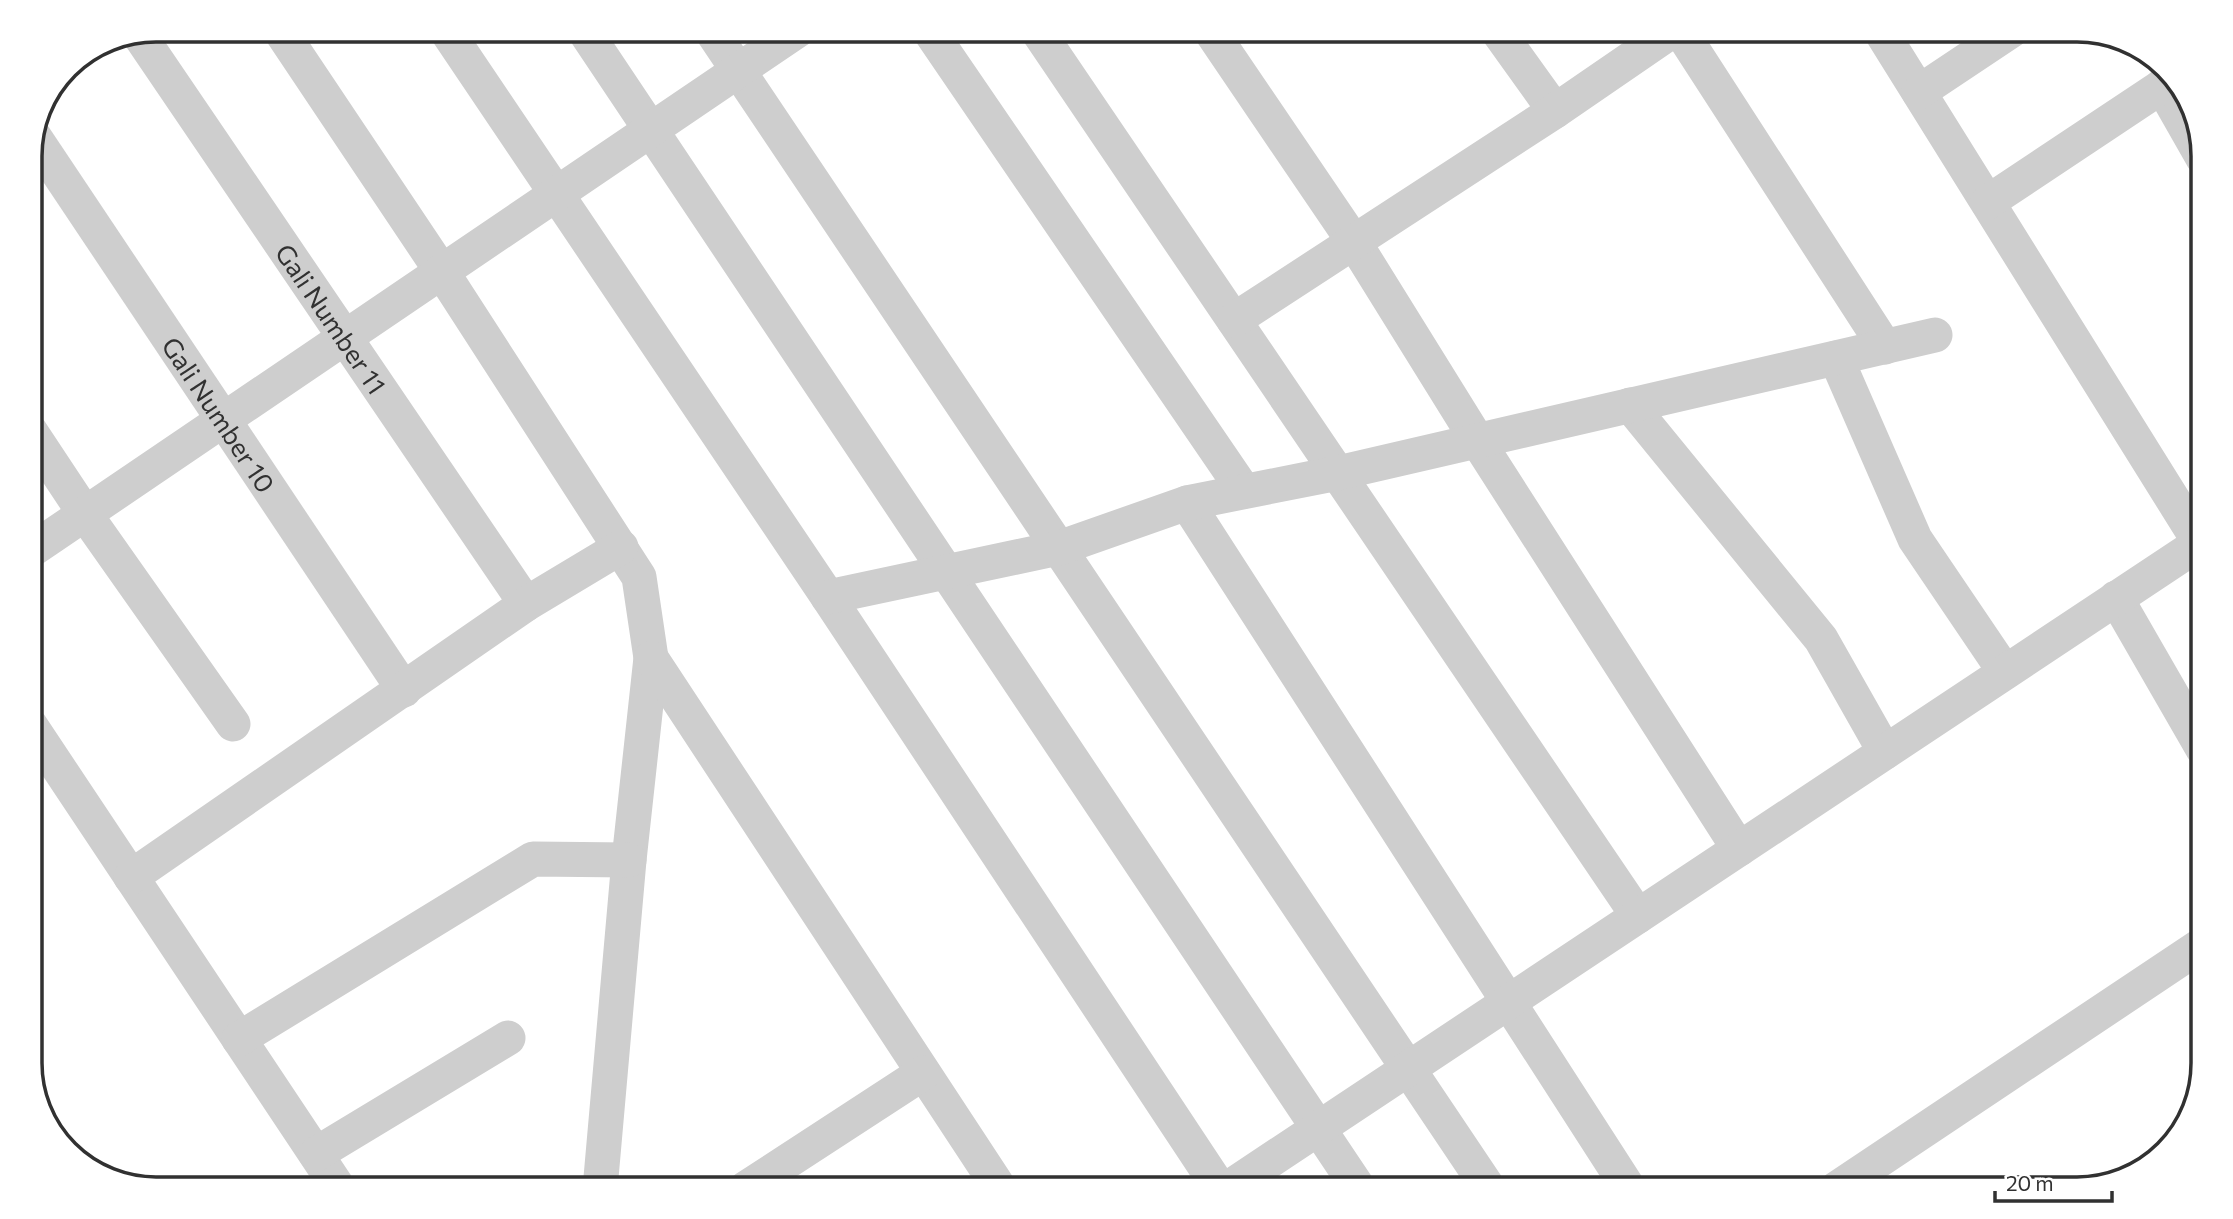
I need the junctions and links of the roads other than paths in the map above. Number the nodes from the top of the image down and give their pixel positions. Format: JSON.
{"nodes":[{"id":1,"x":288,"y":42,"type":"edge"},
{"id":2,"x":454,"y":42,"type":"edge"},
{"id":3,"x":592,"y":42,"type":"edge"},
{"id":4,"x":719,"y":42,"type":"edge"},
{"id":5,"x":780,"y":42,"type":"edge"},
{"id":6,"x":937,"y":42,"type":"edge"},
{"id":7,"x":1045,"y":42,"type":"edge"},
{"id":8,"x":1218,"y":42,"type":"edge"},
{"id":9,"x":1506,"y":42,"type":"edge"},
{"id":10,"x":1656,"y":42,"type":"edge"},
{"id":11,"x":1688,"y":42,"type":"edge"},
{"id":12,"x":1888,"y":42,"type":"edge"},
{"id":13,"x":1994,"y":42,"type":"edge"},
{"id":14,"x":145,"y":43,"type":"edge"},
{"id":15,"x":738,"y":71,"type":"junction"},
{"id":16,"x":2165,"y":83,"type":"edge"},
{"id":17,"x":2171,"y":91,"type":"edge"},
{"id":18,"x":1919,"y":92,"type":"junction"},
{"id":19,"x":1555,"y":111,"type":"junction"},
{"id":20,"x":2186,"y":122,"type":"edge"},
{"id":21,"x":651,"y":130,"type":"junction"},
{"id":22,"x":42,"y":150,"type":"edge"},
{"id":23,"x":558,"y":193,"type":"junction"},
{"id":24,"x":1988,"y":202,"type":"junction"},
{"id":25,"x":1354,"y":242,"type":"junction"},
{"id":26,"x":442,"y":272,"type":"junction"},
{"id":27,"x":1234,"y":320,"type":"junction"},
{"id":28,"x":1935,"y":335,"type":"dead end"},
{"id":29,"x":346,"y":337,"type":"junction"},
{"id":30,"x":1885,"y":347,"type":"junction"},
{"id":31,"x":1836,"y":358,"type":"junction"},
{"id":32,"x":1630,"y":405,"type":"junction"},
{"id":33,"x":224,"y":420,"type":"junction"},
{"id":34,"x":1477,"y":440,"type":"junction"},
{"id":35,"x":42,"y":449,"type":"edge"},
{"id":36,"x":1338,"y":473,"type":"junction"},
{"id":37,"x":1244,"y":491,"type":"junction"},
{"id":38,"x":1186,"y":503,"type":"junction"},
{"id":39,"x":85,"y":514,"type":"junction"},
{"id":40,"x":2191,"y":526,"type":"edge"},
{"id":41,"x":42,"y":543,"type":"edge"},
{"id":42,"x":621,"y":547,"type":"junction"},
{"id":43,"x":1059,"y":548,"type":"junction"},
{"id":44,"x":2191,"y":549,"type":"edge"},
{"id":45,"x":948,"y":572,"type":"junction"},
{"id":46,"x":828,"y":597,"type":"junction"},
{"id":47,"x":2116,"y":598,"type":"junction"},
{"id":48,"x":526,"y":604,"type":"junction"},
{"id":49,"x":651,"y":658,"type":"junction"},
{"id":50,"x":2005,"y":672,"type":"junction"},
{"id":51,"x":404,"y":690,"type":"junction"},
{"id":52,"x":233,"y":724,"type":"dead end"},
{"id":53,"x":2191,"y":728,"type":"edge"},
{"id":54,"x":42,"y":743,"type":"edge"},
{"id":55,"x":1885,"y":752,"type":"junction"},
{"id":56,"x":1739,"y":849,"type":"junction"},
{"id":57,"x":629,"y":860,"type":"junction"},
{"id":58,"x":131,"y":877,"type":"junction"},
{"id":59,"x":1638,"y":916,"type":"junction"},
{"id":60,"x":2191,"y":952,"type":"edge"},
{"id":61,"x":1510,"y":1002,"type":"junction"},
{"id":62,"x":508,"y":1038,"type":"dead end"},
{"id":63,"x":239,"y":1039,"type":"junction"},
{"id":64,"x":1408,"y":1069,"type":"junction"},
{"id":65,"x":923,"y":1073,"type":"junction"},
{"id":66,"x":1317,"y":1129,"type":"junction"},
{"id":67,"x":316,"y":1154,"type":"junction"},
{"id":68,"x":331,"y":1177,"type":"edge"},
{"id":69,"x":601,"y":1177,"type":"edge"},
{"id":70,"x":763,"y":1177,"type":"edge"},
{"id":71,"x":988,"y":1177,"type":"edge"},
{"id":72,"x":1212,"y":1177,"type":"edge"},
{"id":73,"x":1245,"y":1177,"type":"edge"},
{"id":74,"x":1351,"y":1177,"type":"edge"},
{"id":75,"x":1481,"y":1177,"type":"edge"},
{"id":76,"x":1621,"y":1177,"type":"edge"},
{"id":77,"x":1854,"y":1177,"type":"edge"}],
"edges":[{"from":1,"to":26,"type":"street"},
{"from":2,"to":23,"type":"street"},
{"from":3,"to":21,"type":"street"},
{"from":4,"to":15,"type":"street"},
{"from":5,"to":15,"type":"street"},
{"from":6,"to":37,"type":"street"},
{"from":7,"to":27,"type":"street"},
{"from":8,"to":25,"type":"street"},
{"from":9,"to":19,"type":"street"},
{"from":10,"to":19,"type":"street"},
{"from":11,"to":30,"type":"street"},
{"from":12,"to":18,"type":"street"},
{"from":13,"to":18,"type":"street"},
{"from":14,"to":29,"type":"street","name":"Gali Number 11"},
{"from":15,"to":21,"type":"street"},
{"from":15,"to":43,"type":"street"},
{"from":16,"to":24,"type":"street"},
{"from":17,"to":20,"type":"street"},
{"from":18,"to":24,"type":"street"},
{"from":19,"to":25,"type":"street"},
{"from":21,"to":23,"type":"street"},
{"from":21,"to":45,"type":"street"},
{"from":22,"to":33,"type":"street","name":"Gali Number 10"},
{"from":23,"to":26,"type":"street"},
{"from":23,"to":46,"type":"street"},
{"from":24,"to":40,"type":"street"},
{"from":25,"to":27,"type":"street"},
{"from":25,"to":34,"type":"street"},
{"from":26,"to":29,"type":"street"},
{"from":26,"to":42,"type":"street"},
{"from":27,"to":36,"type":"street"},
{"from":28,"to":30,"type":"street"},
{"from":29,"to":33,"type":"street"},
{"from":29,"to":48,"type":"street","name":"Gali Number 11"},
{"from":30,"to":31,"type":"street"},
{"from":31,"to":32,"type":"street"},
{"from":31,"to":50,"type":"street"},
{"from":32,"to":34,"type":"street"},
{"from":32,"to":55,"type":"street"},
{"from":33,"to":39,"type":"street"},
{"from":33,"to":51,"type":"street","name":"Gali Number 10"},
{"from":34,"to":36,"type":"street"},
{"from":34,"to":56,"type":"street"},
{"from":35,"to":39,"type":"street"},
{"from":36,"to":37,"type":"street"},
{"from":36,"to":59,"type":"street"},
{"from":37,"to":38,"type":"street"},
{"from":38,"to":43,"type":"street"},
{"from":38,"to":61,"type":"street"},
{"from":39,"to":41,"type":"street"},
{"from":39,"to":52,"type":"street"},
{"from":42,"to":48,"type":"street"},
{"from":42,"to":49,"type":"street"},
{"from":43,"to":45,"type":"street"},
{"from":43,"to":64,"type":"street"},
{"from":44,"to":47,"type":"street"},
{"from":45,"to":46,"type":"street"},
{"from":45,"to":66,"type":"street"},
{"from":46,"to":72,"type":"street"},
{"from":47,"to":50,"type":"street"},
{"from":47,"to":53,"type":"street"},
{"from":48,"to":51,"type":"street"},
{"from":49,"to":57,"type":"street"},
{"from":49,"to":65,"type":"street"},
{"from":50,"to":55,"type":"street"},
{"from":51,"to":58,"type":"street"},
{"from":54,"to":58,"type":"street"},
{"from":55,"to":56,"type":"street"},
{"from":56,"to":59,"type":"street"},
{"from":57,"to":63,"type":"street"},
{"from":57,"to":69,"type":"street"},
{"from":58,"to":63,"type":"street"},
{"from":59,"to":61,"type":"street"},
{"from":60,"to":77,"type":"street"},
{"from":61,"to":64,"type":"street"},
{"from":61,"to":76,"type":"street"},
{"from":62,"to":67,"type":"street"},
{"from":63,"to":67,"type":"street"},
{"from":64,"to":66,"type":"street"},
{"from":64,"to":75,"type":"street"},
{"from":65,"to":70,"type":"street"},
{"from":65,"to":71,"type":"street"},
{"from":66,"to":73,"type":"street"},
{"from":66,"to":74,"type":"street"},
{"from":67,"to":68,"type":"street"}]}
